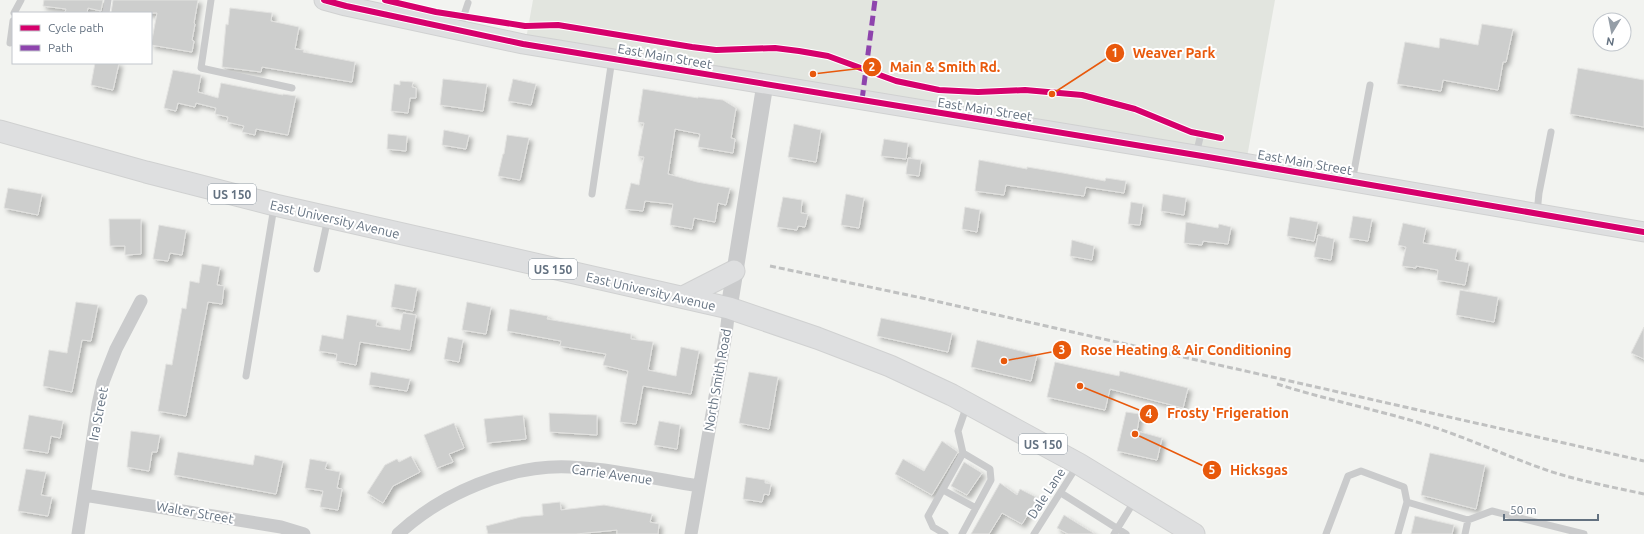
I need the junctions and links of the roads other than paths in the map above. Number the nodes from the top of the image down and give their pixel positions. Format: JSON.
{"nodes":[{"id":1,"x":22,"y":0,"type":"edge"},
{"id":2,"x":108,"y":0,"type":"edge"},
{"id":3,"x":211,"y":0,"type":"edge"},
{"id":4,"x":324,"y":0,"type":"edge"},
{"id":5,"x":347,"y":3,"type":"edge"},
{"id":6,"x":468,"y":3,"type":"dead end"},
{"id":7,"x":15,"y":12,"type":"edge"},
{"id":8,"x":106,"y":12,"type":"edge"},
{"id":9,"x":12,"y":28,"type":"edge"},
{"id":10,"x":459,"y":30,"type":"junction"},
{"id":11,"x":10,"y":43,"type":"dead end"},
{"id":12,"x":612,"y":58,"type":"junction"},
{"id":13,"x":765,"y":84,"type":"junction"},
{"id":14,"x":1370,"y":85,"type":"dead end"},
{"id":15,"x":292,"y":88,"type":"dead end"},
{"id":16,"x":0,"y":131,"type":"edge"},
{"id":17,"x":1551,"y":132,"type":"dead end"},
{"id":18,"x":1201,"y":134,"type":"dead end"},
{"id":19,"x":1196,"y":155,"type":"junction"},
{"id":20,"x":1352,"y":182,"type":"junction"},
{"id":21,"x":592,"y":194,"type":"dead end"},
{"id":22,"x":275,"y":205,"type":"junction"},
{"id":23,"x":1537,"y":214,"type":"junction"},
{"id":24,"x":328,"y":217,"type":"junction"},
{"id":25,"x":1644,"y":232,"type":"edge"},
{"id":26,"x":318,"y":269,"type":"dead end"},
{"id":27,"x":734,"y":271,"type":"junction"},
{"id":28,"x":683,"y":297,"type":"junction"},
{"id":29,"x":141,"y":301,"type":"dead end"},
{"id":30,"x":729,"y":308,"type":"junction"},
{"id":31,"x":246,"y":376,"type":"dead end"},
{"id":32,"x":968,"y":403,"type":"junction"},
{"id":33,"x":963,"y":453,"type":"junction"},
{"id":34,"x":1079,"y":464,"type":"junction"},
{"id":35,"x":699,"y":486,"type":"junction"},
{"id":36,"x":943,"y":490,"type":"junction"},
{"id":37,"x":1061,"y":493,"type":"junction"},
{"id":38,"x":84,"y":495,"type":"junction"},
{"id":39,"x":1136,"y":499,"type":"junction"},
{"id":40,"x":1408,"y":502,"type":"junction"},
{"id":41,"x":976,"y":508,"type":"junction"},
{"id":42,"x":1468,"y":520,"type":"junction"},
{"id":43,"x":1182,"y":529,"type":"edge"},
{"id":44,"x":1116,"y":531,"type":"edge"},
{"id":45,"x":1037,"y":533,"type":"edge"},
{"id":46,"x":78,"y":534,"type":"edge"},
{"id":47,"x":304,"y":534,"type":"edge"},
{"id":48,"x":398,"y":534,"type":"edge"},
{"id":49,"x":691,"y":534,"type":"edge"},
{"id":50,"x":945,"y":534,"type":"edge"},
{"id":51,"x":962,"y":534,"type":"edge"},
{"id":52,"x":1126,"y":534,"type":"edge"},
{"id":53,"x":1326,"y":534,"type":"edge"},
{"id":54,"x":1398,"y":534,"type":"edge"},
{"id":55,"x":1465,"y":534,"type":"edge"},
{"id":56,"x":1584,"y":534,"type":"edge"}],
"edges":[{"from":1,"to":7,"type":"lane"},
{"from":2,"to":8,"type":"lane"},
{"from":3,"to":15,"type":"lane"},
{"from":4,"to":5,"type":"main road","name":"East Main Street"},
{"from":5,"to":10,"type":"main road","name":"East Main Street"},
{"from":6,"to":10,"type":"lane"},
{"from":9,"to":11,"type":"lane"},
{"from":10,"to":12,"type":"main road","name":"East Main Street"},
{"from":12,"to":13,"type":"main road","name":"East Main Street"},
{"from":12,"to":21,"type":"lane"},
{"from":13,"to":19,"type":"main road","name":"East Main Street"},
{"from":13,"to":27,"type":"street","name":"North Smith Road"},
{"from":14,"to":20,"type":"lane"},
{"from":16,"to":22,"type":"main road","name":"East University Avenue","number":"US 150"},
{"from":17,"to":23,"type":"lane"},
{"from":18,"to":19,"type":"lane"},
{"from":19,"to":20,"type":"main road","name":"East Main Street"},
{"from":20,"to":23,"type":"main road","name":"East Main Street"},
{"from":22,"to":24,"type":"main road","name":"East University Avenue","number":"US 150"},
{"from":22,"to":31,"type":"lane"},
{"from":23,"to":25,"type":"main road","name":"East Main Street"},
{"from":24,"to":26,"type":"lane"},
{"from":24,"to":28,"type":"main road","name":"East University Avenue","number":"US 150"},
{"from":27,"to":28,"type":"main road"},
{"from":27,"to":30,"type":"street","name":"North Smith Road"},
{"from":28,"to":30,"type":"main road","name":"East University Avenue","number":"US 150"},
{"from":29,"to":38,"type":"street","name":"Ira Street"},
{"from":30,"to":32,"type":"main road","name":"East University Avenue","number":"US 150"},
{"from":30,"to":35,"type":"street","name":"North Smith Road"},
{"from":32,"to":33,"type":"lane"},
{"from":32,"to":34,"type":"main road","name":"East University Avenue","number":"US 150"},
{"from":33,"to":36,"type":"lane"},
{"from":33,"to":41,"type":"lane"},
{"from":34,"to":37,"type":"lane","name":"Dale Lane"},
{"from":34,"to":39,"type":"main road","name":"East University Avenue","number":"US 150"},
{"from":35,"to":48,"type":"street","name":"Carrie Avenue"},
{"from":35,"to":49,"type":"street","name":"North Smith Road"},
{"from":36,"to":41,"type":"lane"},
{"from":36,"to":50,"type":"lane"},
{"from":37,"to":44,"type":"lane"},
{"from":37,"to":45,"type":"lane","name":"Dale Lane"},
{"from":38,"to":46,"type":"street","name":"Ira Street"},
{"from":38,"to":47,"type":"street","name":"Walter Street"},
{"from":39,"to":43,"type":"main road","name":"East University Avenue","number":"US 150"},
{"from":39,"to":44,"type":"lane"},
{"from":40,"to":42,"type":"lane"},
{"from":40,"to":53,"type":"lane"},
{"from":40,"to":54,"type":"lane"},
{"from":41,"to":51,"type":"lane"},
{"from":42,"to":55,"type":"lane"},
{"from":42,"to":56,"type":"lane"},
{"from":44,"to":52,"type":"lane"}]}
